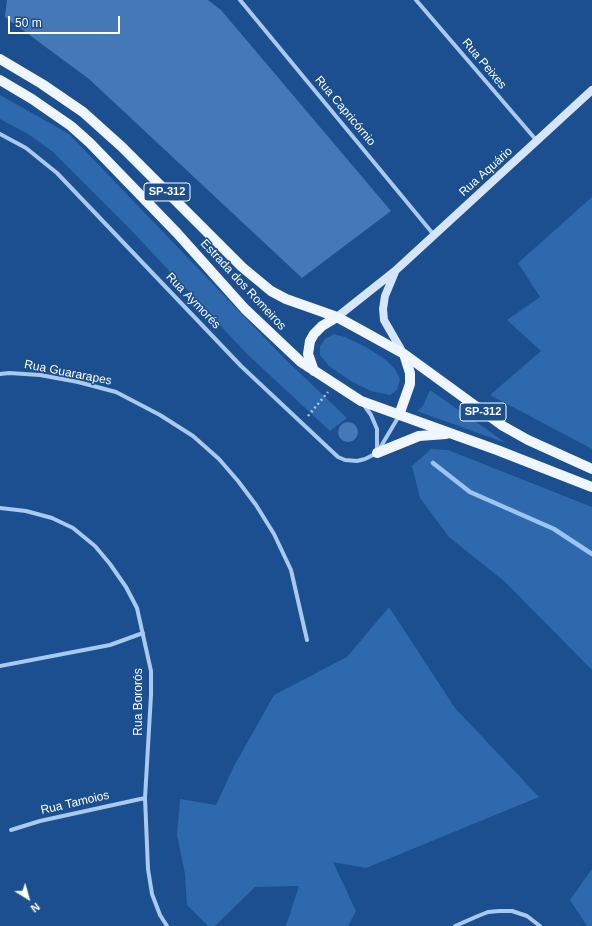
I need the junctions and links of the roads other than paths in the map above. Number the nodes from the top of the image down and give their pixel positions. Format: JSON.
{"nodes":[{"id":1,"x":240,"y":0,"type":"edge"},
{"id":2,"x":416,"y":0,"type":"edge"},
{"id":3,"x":0,"y":60,"type":"edge"},
{"id":4,"x":0,"y":80,"type":"edge"},
{"id":5,"x":592,"y":90,"type":"edge"},
{"id":6,"x":0,"y":134,"type":"edge"},
{"id":7,"x":537,"y":142,"type":"junction"},
{"id":8,"x":434,"y":235,"type":"junction"},
{"id":9,"x":395,"y":271,"type":"junction"},
{"id":10,"x":337,"y":317,"type":"junction"},
{"id":11,"x":404,"y":354,"type":"junction"},
{"id":12,"x":314,"y":370,"type":"junction"},
{"id":13,"x":0,"y":374,"type":"edge"},
{"id":14,"x":361,"y":401,"type":"junction"},
{"id":15,"x":400,"y":415,"type":"junction"},
{"id":16,"x":451,"y":434,"type":"junction"},
{"id":17,"x":378,"y":453,"type":"junction"},
{"id":18,"x":592,"y":469,"type":"edge"},
{"id":19,"x":592,"y":487,"type":"edge"},
{"id":20,"x":0,"y":508,"type":"edge"},
{"id":21,"x":142,"y":633,"type":"junction"},
{"id":22,"x":308,"y":640,"type":"dead end"},
{"id":23,"x":0,"y":666,"type":"edge"},
{"id":24,"x":144,"y":798,"type":"junction"},
{"id":25,"x":11,"y":830,"type":"dead end"},
{"id":26,"x":167,"y":926,"type":"edge"},
{"id":27,"x":455,"y":926,"type":"edge"},
{"id":28,"x":540,"y":926,"type":"edge"}],
"edges":[{"from":1,"to":8,"type":"street","name":"Rua Capricórnio"},
{"from":2,"to":7,"type":"street","name":"Rua Peixes"},
{"from":3,"to":10,"type":"main road","name":"Estrada dos Romeiros","number":"SP-312"},
{"from":4,"to":12,"type":"main road","name":"Estrada dos Romeiros","number":"SP-312"},
{"from":5,"to":7,"type":"street","name":"Rua Aquário"},
{"from":6,"to":17,"type":"street","name":"Rua Aymorés"},
{"from":7,"to":8,"type":"street","name":"Rua Aquário"},
{"from":8,"to":9,"type":"street","name":"Rua Aquário"},
{"from":9,"to":10,"type":"street","name":"Rua Aquário"},
{"from":9,"to":11,"type":"street"},
{"from":10,"to":11,"type":"main road","name":"Estrada dos Romeiros","number":"SP-312"},
{"from":10,"to":12,"type":"main road"},
{"from":11,"to":15,"type":"main road"},
{"from":11,"to":18,"type":"main road","name":"Estrada dos Romeiros","number":"SP-312"},
{"from":12,"to":14,"type":"main road","name":"Estrada dos Romeiros","number":"SP-312"},
{"from":13,"to":22,"type":"street","name":"Rua Guararapes"},
{"from":14,"to":15,"type":"main road","name":"Estrada dos Romeiros","number":"SP-312"},
{"from":14,"to":17,"type":"street"},
{"from":15,"to":16,"type":"main road","name":"Estrada dos Romeiros","number":"SP-312"},
{"from":15,"to":17,"type":"street"},
{"from":16,"to":17,"type":"main road"},
{"from":16,"to":19,"type":"main road","name":"Estrada dos Romeiros","number":"SP-312"},
{"from":20,"to":21,"type":"street","name":"Rua Bororós"},
{"from":21,"to":23,"type":"street"},
{"from":21,"to":24,"type":"street","name":"Rua Bororós"},
{"from":24,"to":25,"type":"street","name":"Rua Tamoios"},
{"from":24,"to":26,"type":"street","name":"Rua Bororós"},
{"from":27,"to":28,"type":"street"}]}
